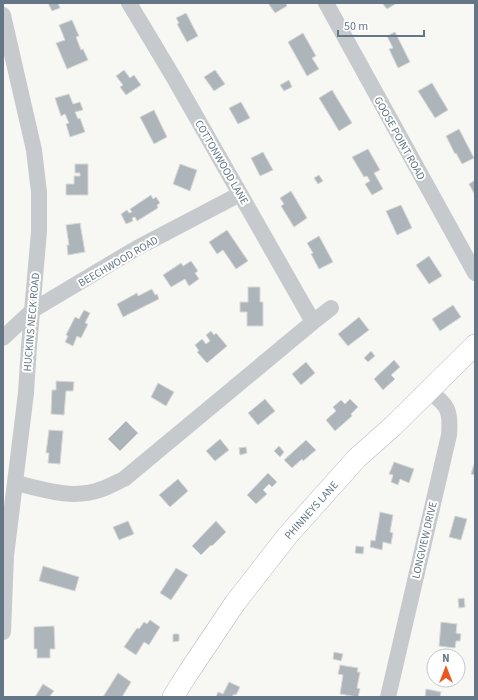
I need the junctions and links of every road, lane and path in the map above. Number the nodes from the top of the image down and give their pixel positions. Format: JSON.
{"nodes":[{"id":1,"x":129,"y":3,"type":"edge"},
{"id":2,"x":326,"y":3,"type":"edge"},
{"id":3,"x":3,"y":15,"type":"edge"},
{"id":4,"x":240,"y":194,"type":"junction"},
{"id":5,"x":475,"y":273,"type":"edge"},
{"id":6,"x":331,"y":308,"type":"dead end"},
{"id":7,"x":33,"y":310,"type":"junction"},
{"id":8,"x":313,"y":322,"type":"junction"},
{"id":9,"x":3,"y":338,"type":"edge"},
{"id":10,"x":475,"y":345,"type":"edge"},
{"id":11,"x":428,"y":390,"type":"junction"},
{"id":12,"x":16,"y":484,"type":"junction"},
{"id":13,"x":3,"y":632,"type":"edge"},
{"id":14,"x":173,"y":697,"type":"edge"},
{"id":15,"x":388,"y":697,"type":"edge"}],
"edges":[{"from":1,"to":4,"type":"street","name":"COTTONWOOD LANE"},
{"from":2,"to":5,"type":"street","name":"GOOSE POINT ROAD"},
{"from":3,"to":7,"type":"street","name":"HUCKINS NECK ROAD"},
{"from":4,"to":7,"type":"street","name":"BEECHWOOD ROAD"},
{"from":4,"to":8,"type":"street","name":"COTTONWOOD LANE"},
{"from":6,"to":8,"type":"street"},
{"from":7,"to":9,"type":"street","name":"BEECHWOOD ROAD"},
{"from":7,"to":12,"type":"street","name":"HUCKINS NECK ROAD"},
{"from":8,"to":12,"type":"street"},
{"from":10,"to":11,"type":"main road","name":"PHINNEYS LANE"},
{"from":11,"to":14,"type":"main road","name":"PHINNEYS LANE"},
{"from":11,"to":15,"type":"street","name":"LONGVIEW DRIVE"},
{"from":12,"to":13,"type":"street","name":"HUCKINS NECK ROAD"}]}
